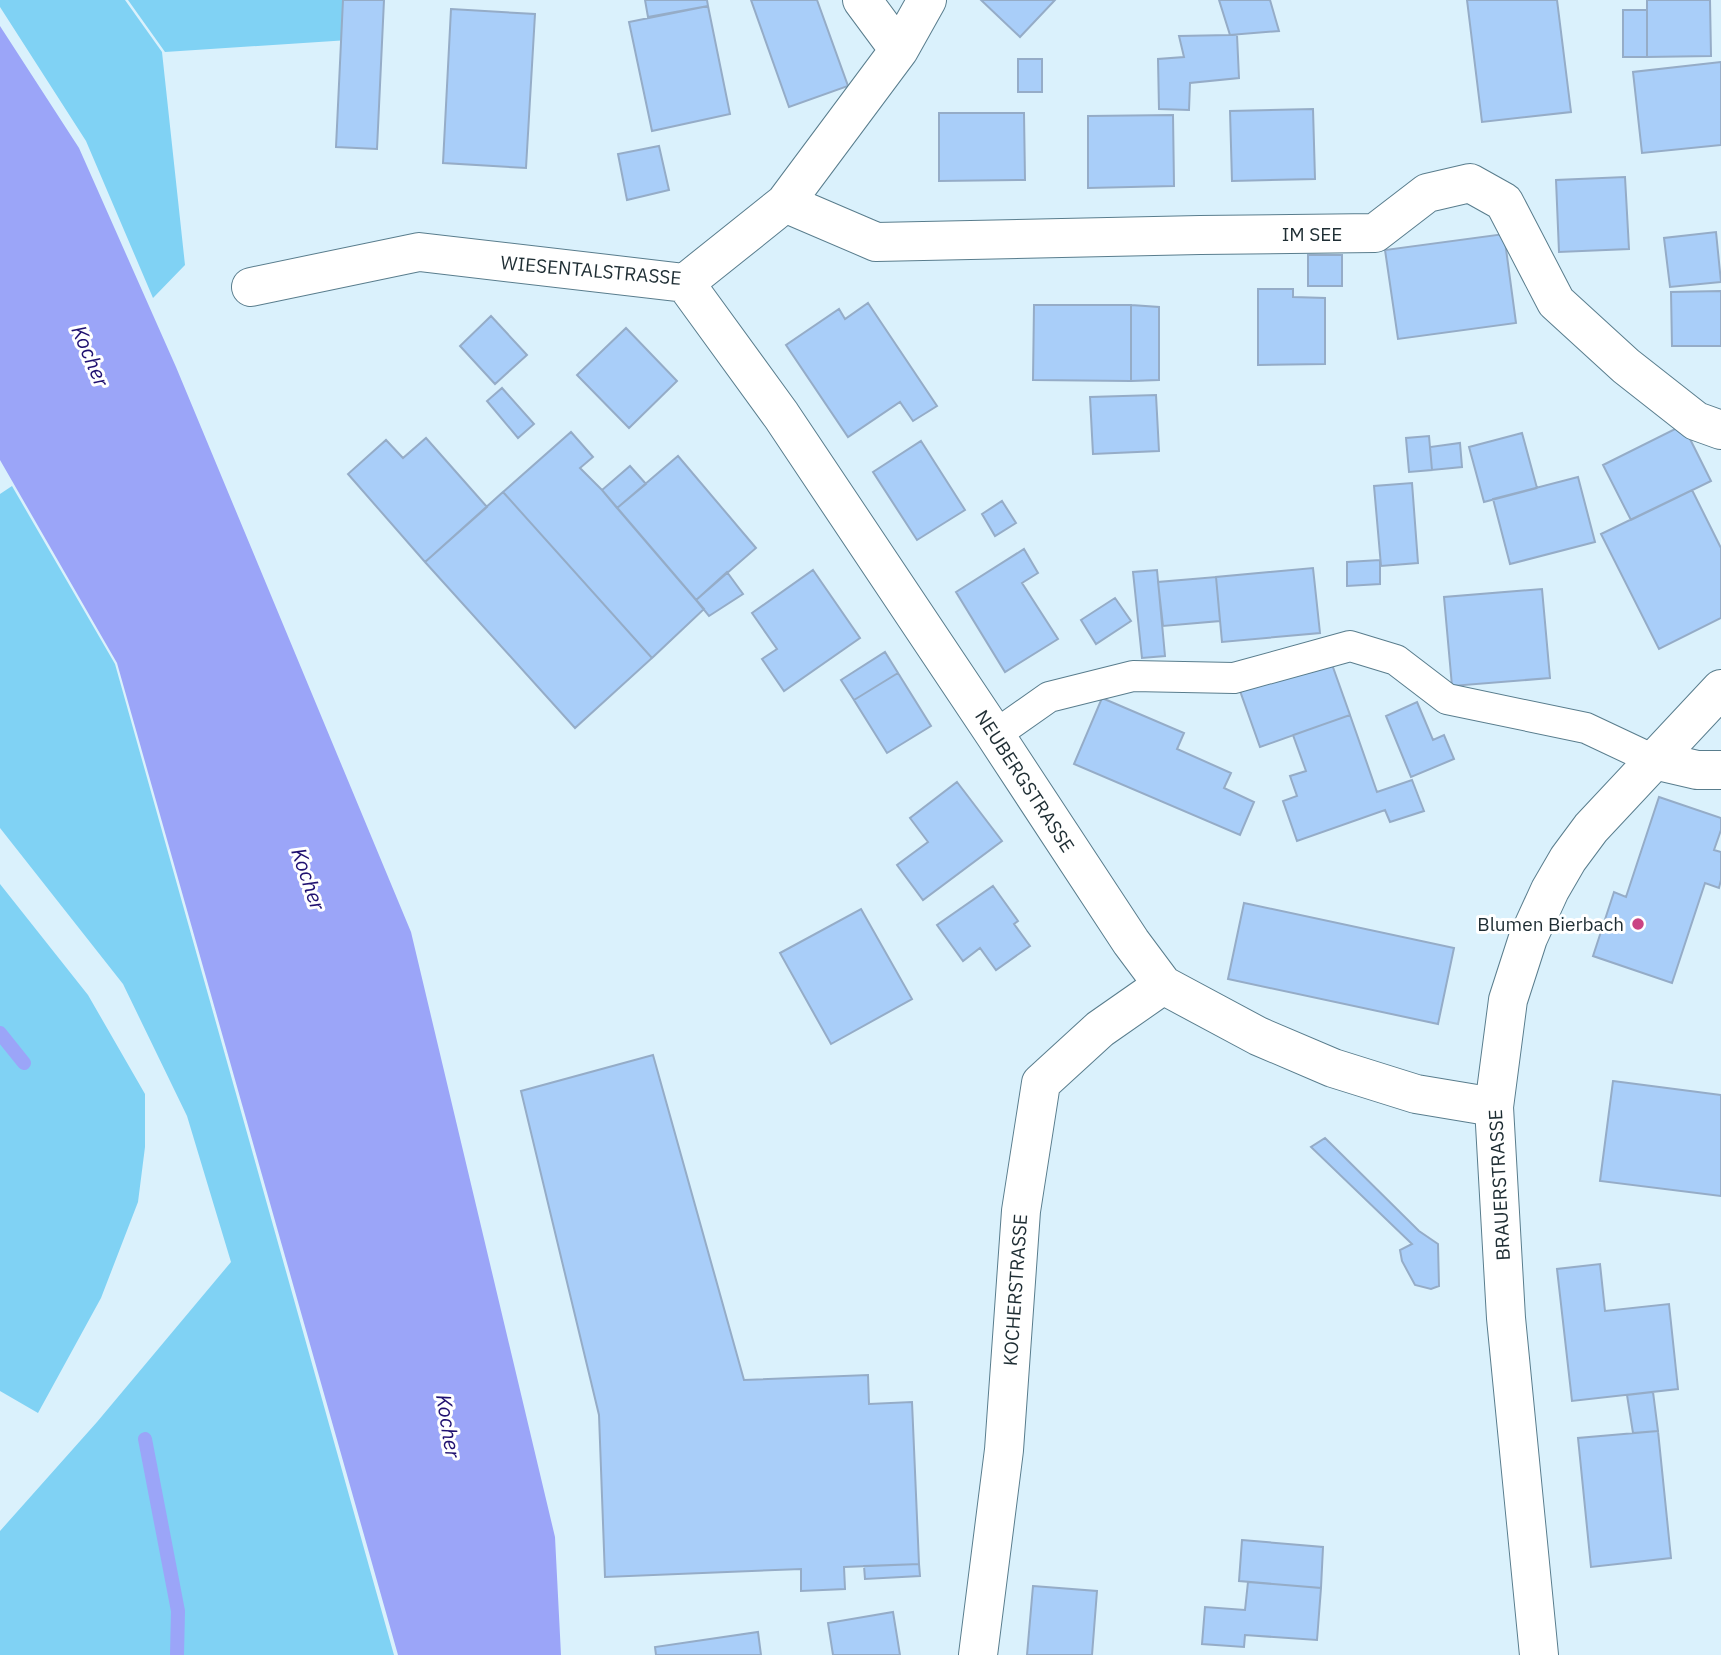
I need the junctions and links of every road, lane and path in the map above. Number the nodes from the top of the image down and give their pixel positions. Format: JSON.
{"nodes":[{"id":1,"x":862,"y":0,"type":"edge"},
{"id":2,"x":927,"y":0,"type":"edge"},
{"id":3,"x":899,"y":50,"type":"junction"},
{"id":4,"x":785,"y":203,"type":"junction"},
{"id":5,"x":685,"y":283,"type":"junction"},
{"id":6,"x":251,"y":287,"type":"dead end"},
{"id":7,"x":1721,"y":430,"type":"edge"},
{"id":8,"x":1721,"y":689,"type":"edge"},
{"id":9,"x":995,"y":735,"type":"junction"},
{"id":10,"x":1654,"y":760,"type":"junction"},
{"id":11,"x":1721,"y":770,"type":"edge"},
{"id":12,"x":1163,"y":985,"type":"junction"},
{"id":13,"x":1494,"y":1107,"type":"junction"},
{"id":14,"x":978,"y":1655,"type":"edge"},
{"id":15,"x":1539,"y":1655,"type":"edge"}],
"edges":[{"from":1,"to":3,"type":"street"},
{"from":2,"to":3,"type":"street","name":"WIESENTALSTRASSE"},
{"from":3,"to":4,"type":"street","name":"WIESENTALSTRASSE"},
{"from":4,"to":5,"type":"street","name":"WIESENTALSTRASSE"},
{"from":4,"to":7,"type":"street","name":"IM SEE"},
{"from":5,"to":6,"type":"street","name":"WIESENTALSTRASSE"},
{"from":5,"to":9,"type":"street","name":"NEUBERGSTRASSE"},
{"from":8,"to":10,"type":"street","name":"BRAUERSTRASSE"},
{"from":9,"to":10,"type":"lane"},
{"from":9,"to":12,"type":"street","name":"NEUBERGSTRASSE"},
{"from":10,"to":11,"type":"street"},
{"from":10,"to":13,"type":"street","name":"BRAUERSTRASSE"},
{"from":12,"to":13,"type":"street","name":"NEUBERGSTRASSE"},
{"from":12,"to":14,"type":"street","name":"KOCHERSTRASSE"},
{"from":13,"to":15,"type":"street","name":"BRAUERSTRASSE"}]}
